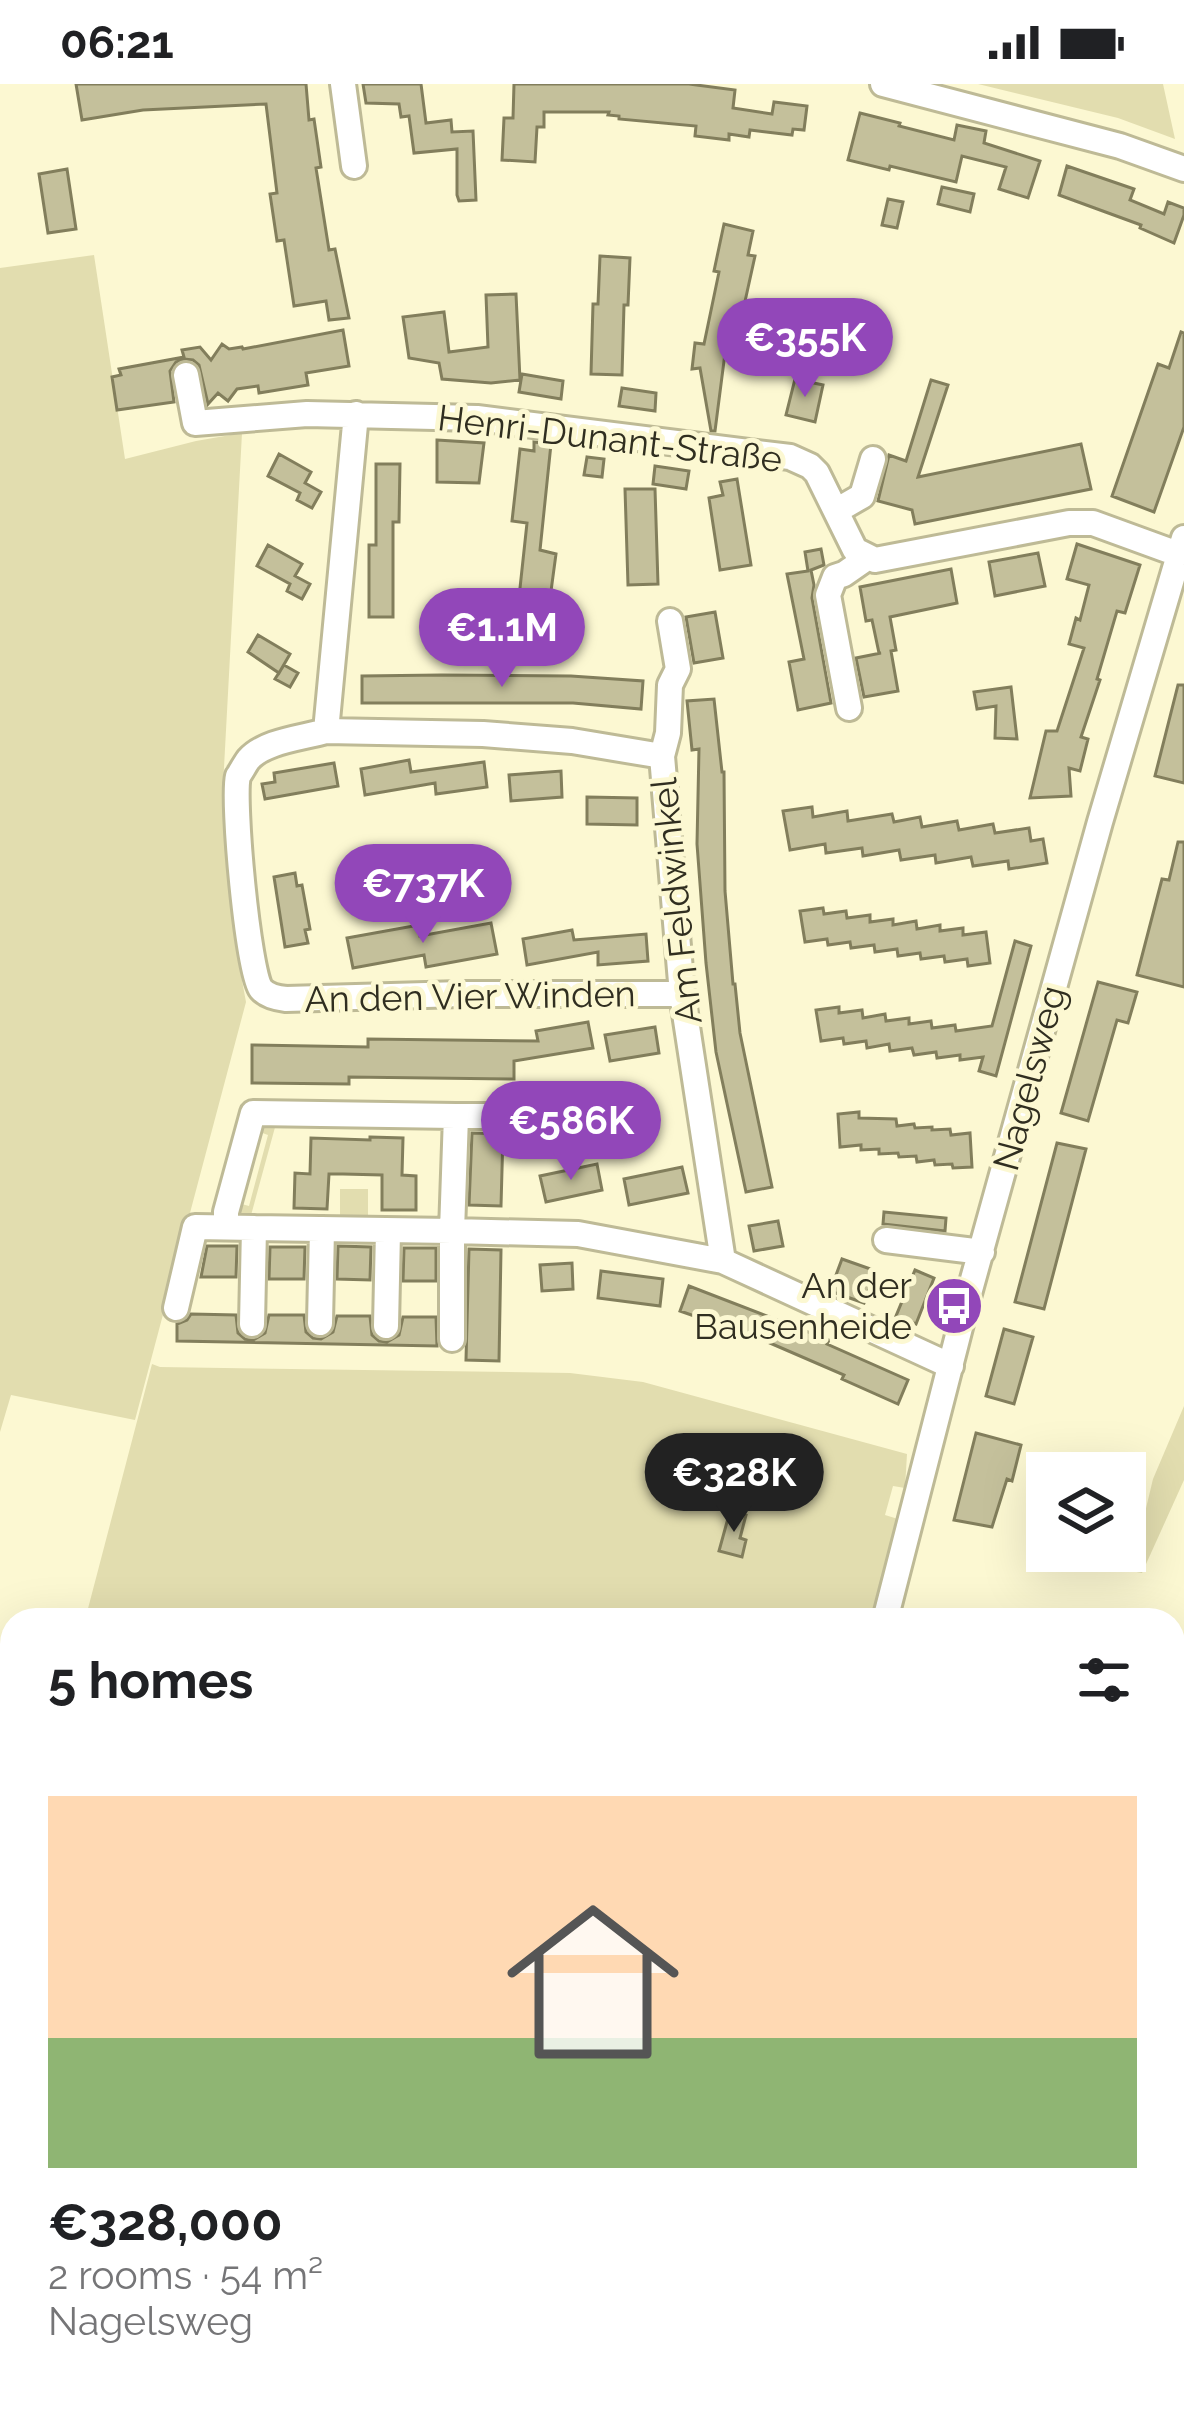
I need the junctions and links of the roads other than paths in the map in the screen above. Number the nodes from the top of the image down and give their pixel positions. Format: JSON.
{"nodes":[{"id":1,"x":344,"y":84,"type":"edge"},
{"id":2,"x":883,"y":84,"type":"edge"},
{"id":3,"x":354,"y":166,"type":"dead end"},
{"id":4,"x":1184,"y":169,"type":"edge"},
{"id":5,"x":186,"y":375,"type":"dead end"},
{"id":6,"x":356,"y":414,"type":"junction"},
{"id":7,"x":873,"y":460,"type":"dead end"},
{"id":8,"x":836,"y":512,"type":"junction"},
{"id":9,"x":1181,"y":546,"type":"edge"},
{"id":10,"x":867,"y":558,"type":"junction"},
{"id":11,"x":670,"y":621,"type":"dead end"},
{"id":12,"x":849,"y":708,"type":"dead end"},
{"id":13,"x":326,"y":731,"type":"junction"},
{"id":14,"x":662,"y":756,"type":"junction"},
{"id":15,"x":260,"y":988,"type":"joint"},
{"id":16,"x":682,"y":994,"type":"junction"},
{"id":17,"x":456,"y":1116,"type":"junction"},
{"id":18,"x":518,"y":1116,"type":"dead end"},
{"id":19,"x":226,"y":1227,"type":"junction"},
{"id":20,"x":254,"y":1228,"type":"junction"},
{"id":21,"x":322,"y":1229,"type":"junction"},
{"id":22,"x":388,"y":1231,"type":"junction"},
{"id":23,"x":452,"y":1232,"type":"junction"},
{"id":24,"x":886,"y":1240,"type":"dead end"},
{"id":25,"x":982,"y":1252,"type":"junction"},
{"id":26,"x":723,"y":1261,"type":"junction"},
{"id":27,"x":176,"y":1308,"type":"dead end"},
{"id":28,"x":320,"y":1323,"type":"dead end"},
{"id":29,"x":252,"y":1324,"type":"dead end"},
{"id":30,"x":386,"y":1326,"type":"dead end"},
{"id":31,"x":452,"y":1339,"type":"dead end"},
{"id":32,"x":951,"y":1366,"type":"junction"},
{"id":33,"x":888,"y":1608,"type":"edge"}],
"edges":[{"from":1,"to":3,"type":"street"},
{"from":2,"to":4,"type":"street"},
{"from":5,"to":6,"type":"street","name":"Henri-Dunant-Straße"},
{"from":6,"to":8,"type":"street","name":"Henri-Dunant-Straße"},
{"from":6,"to":13,"type":"street"},
{"from":7,"to":8,"type":"street"},
{"from":8,"to":10,"type":"street","name":"Henri-Dunant-Straße"},
{"from":9,"to":10,"type":"street"},
{"from":9,"to":25,"type":"street","name":"Nagelsweg"},
{"from":10,"to":12,"type":"street"},
{"from":11,"to":14,"type":"street","name":"Am Feldwinkel"},
{"from":13,"to":14,"type":"street","name":"Am Feldwinkel"},
{"from":13,"to":15,"type":"street","name":"Am Feldwinkel"},
{"from":14,"to":16,"type":"street","name":"Am Feldwinkel"},
{"from":15,"to":16,"type":"street","name":"An den Vier Winden"},
{"from":16,"to":26,"type":"street","name":"Am Feldwinkel"},
{"from":17,"to":18,"type":"street"},
{"from":17,"to":19,"type":"street"},
{"from":17,"to":23,"type":"street"},
{"from":19,"to":20,"type":"street"},
{"from":19,"to":27,"type":"street"},
{"from":20,"to":21,"type":"street"},
{"from":20,"to":29,"type":"street"},
{"from":21,"to":22,"type":"street"},
{"from":21,"to":28,"type":"street"},
{"from":22,"to":23,"type":"street"},
{"from":22,"to":30,"type":"street"},
{"from":23,"to":26,"type":"street"},
{"from":23,"to":31,"type":"street"},
{"from":24,"to":25,"type":"street"},
{"from":25,"to":32,"type":"street","name":"Nagelsweg"},
{"from":26,"to":32,"type":"street"},
{"from":32,"to":33,"type":"street","name":"Nagelsweg"}]}
